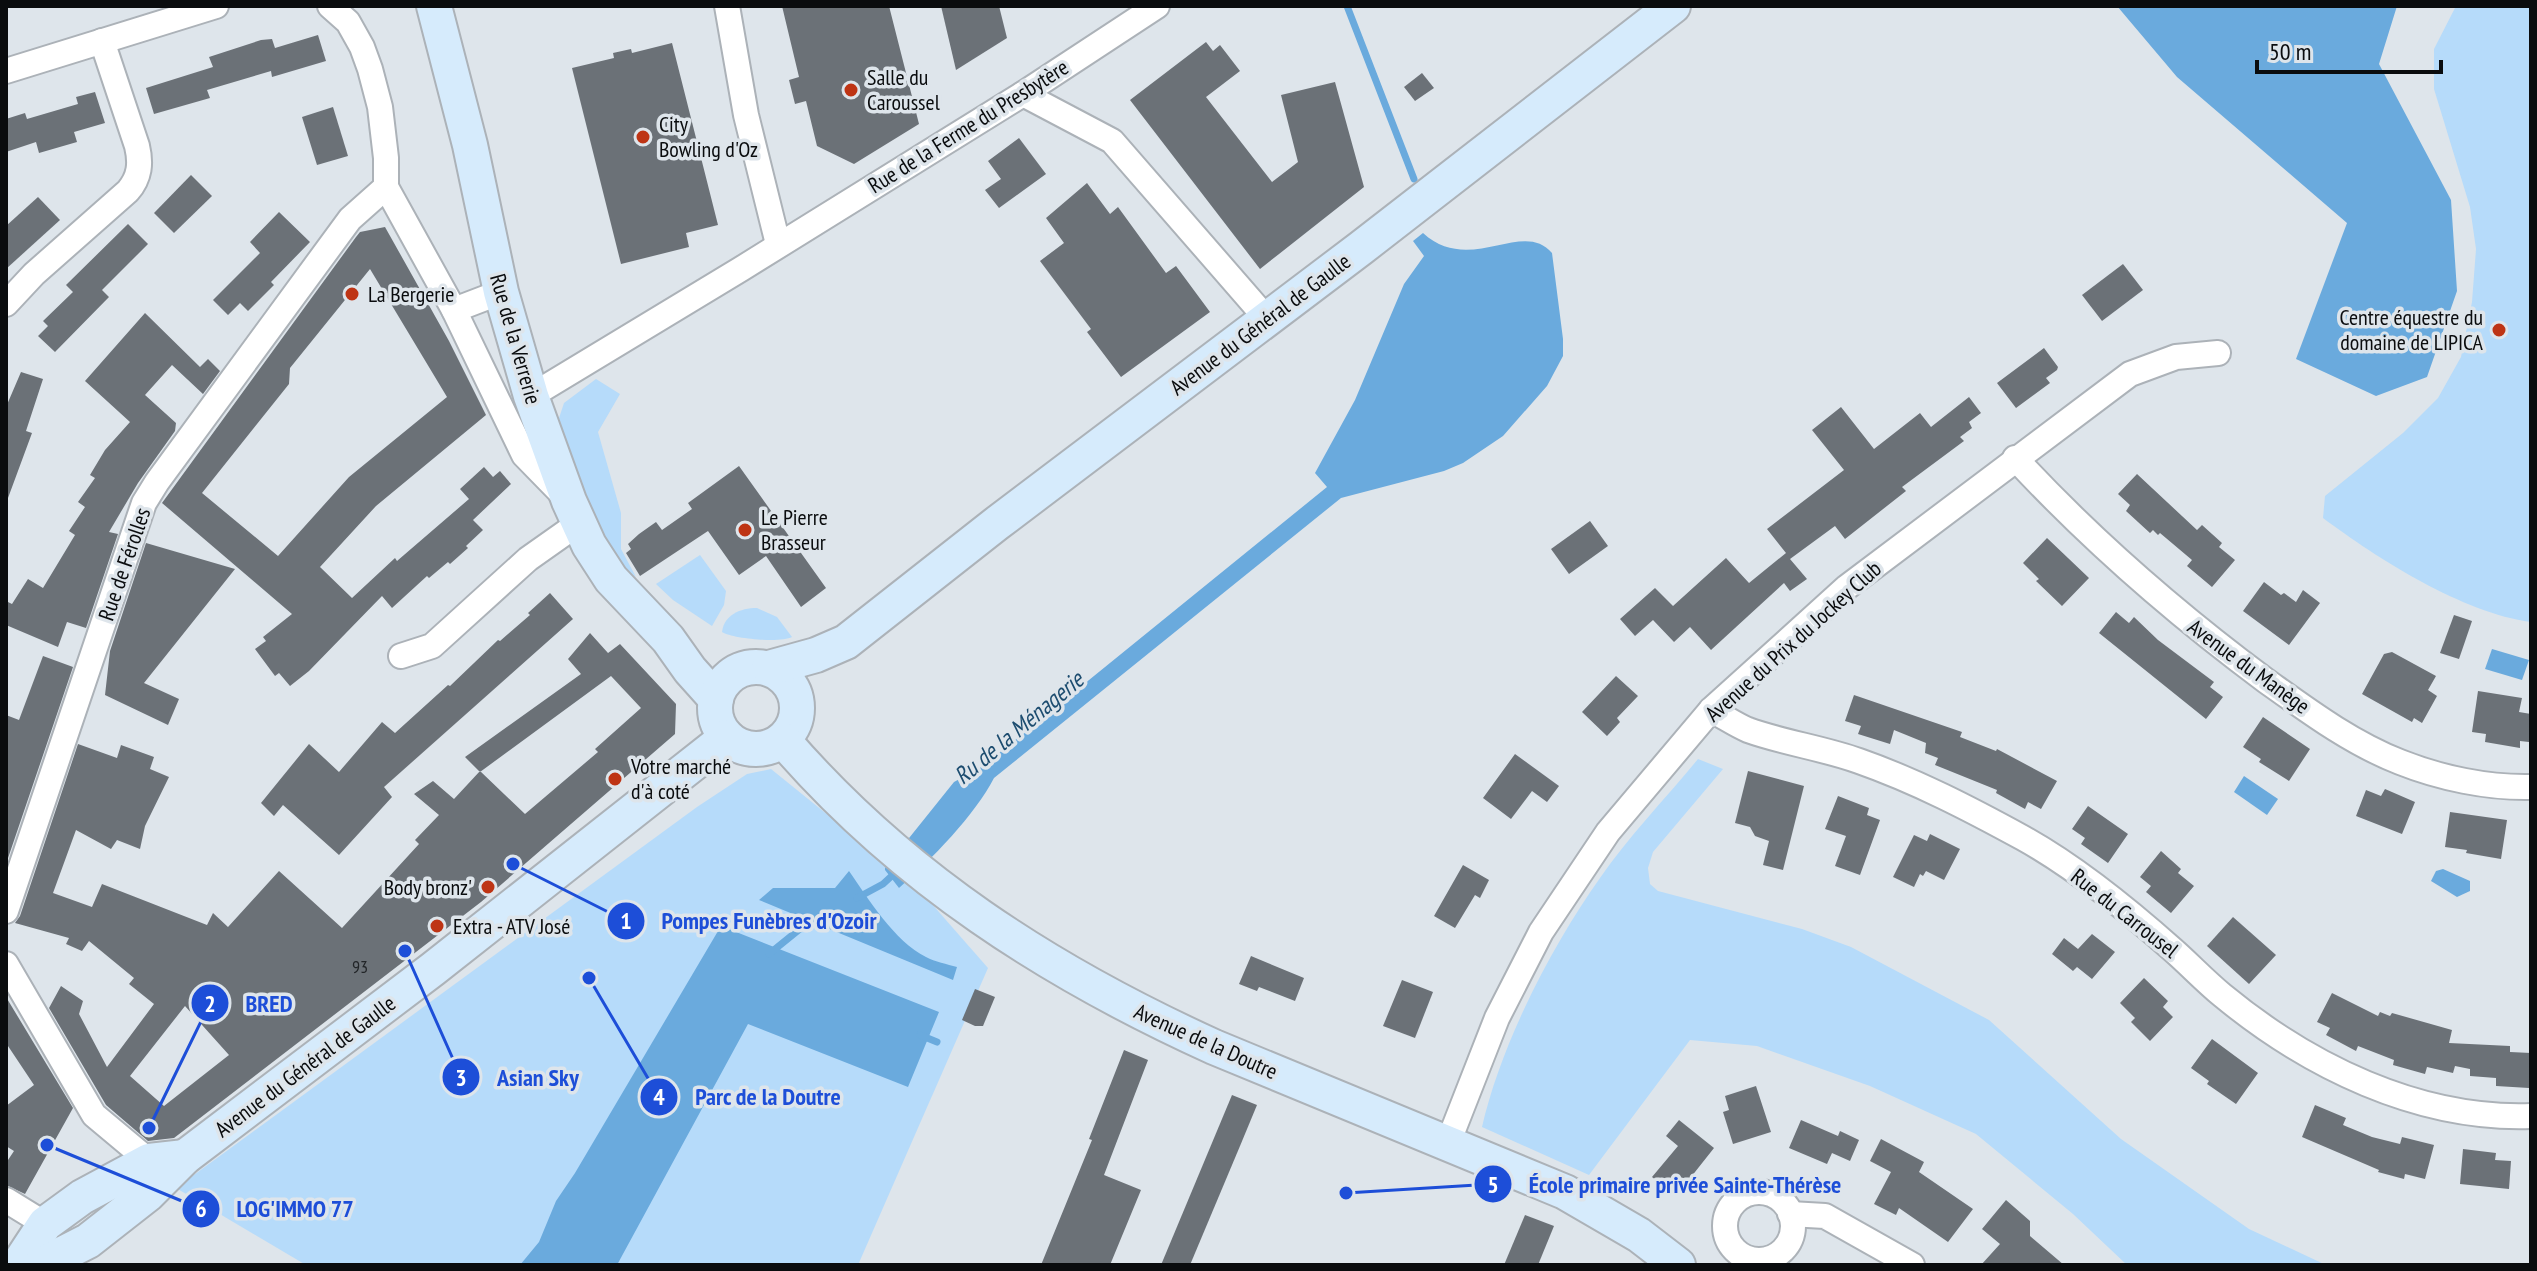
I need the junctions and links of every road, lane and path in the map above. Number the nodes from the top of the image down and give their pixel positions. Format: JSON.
{"nodes":[{"id":1,"x":216,"y":6,"type":"edge"},
{"id":2,"x":330,"y":6,"type":"edge"},
{"id":3,"x":434,"y":6,"type":"edge"},
{"id":4,"x":727,"y":6,"type":"edge"},
{"id":5,"x":1157,"y":6,"type":"edge"},
{"id":6,"x":1673,"y":6,"type":"edge"},
{"id":7,"x":102,"y":41,"type":"junction"},
{"id":8,"x":6,"y":71,"type":"edge"},
{"id":9,"x":1023,"y":94,"type":"junction"},
{"id":10,"x":386,"y":187,"type":"junction"},
{"id":11,"x":778,"y":244,"type":"junction"},
{"id":12,"x":501,"y":292,"type":"junction"},
{"id":13,"x":6,"y":304,"type":"edge"},
{"id":14,"x":454,"y":310,"type":"junction"},
{"id":15,"x":1267,"y":319,"type":"junction"},
{"id":16,"x":2218,"y":353,"type":"dead end"},
{"id":17,"x":531,"y":396,"type":"junction"},
{"id":18,"x":2015,"y":458,"type":"junction"},
{"id":19,"x":574,"y":512,"type":"junction"},
{"id":20,"x":668,"y":639,"type":"junction"},
{"id":21,"x":846,"y":642,"type":"junction"},
{"id":22,"x":401,"y":656,"type":"dead end"},
{"id":23,"x":756,"y":668,"type":"junction"},
{"id":24,"x":716,"y":699,"type":"junction"},
{"id":25,"x":798,"y":706,"type":"junction"},
{"id":26,"x":1711,"y":710,"type":"junction"},
{"id":27,"x":727,"y":737,"type":"junction"},
{"id":28,"x":783,"y":740,"type":"junction"},
{"id":29,"x":2531,"y":787,"type":"edge"},
{"id":30,"x":6,"y":911,"type":"edge"},
{"id":31,"x":6,"y":964,"type":"edge"},
{"id":32,"x":2531,"y":1116,"type":"edge"},
{"id":33,"x":1448,"y":1143,"type":"junction"},
{"id":34,"x":185,"y":1157,"type":"junction"},
{"id":35,"x":149,"y":1161,"type":"junction"},
{"id":36,"x":6,"y":1200,"type":"edge"},
{"id":37,"x":1790,"y":1214,"type":"dead end"},
{"id":38,"x":45,"y":1224,"type":"junction"},
{"id":39,"x":18,"y":1265,"type":"edge"},
{"id":40,"x":41,"y":1265,"type":"edge"},
{"id":41,"x":1678,"y":1265,"type":"edge"},
{"id":42,"x":1912,"y":1265,"type":"edge"}],
"edges":[{"from":1,"to":7,"type":"street"},
{"from":2,"to":10,"type":"street"},
{"from":3,"to":12,"type":"main road","name":"Rue de la Verrerie"},
{"from":4,"to":11,"type":"street"},
{"from":5,"to":9,"type":"street","name":"Rue de la Ferme du Presbytère"},
{"from":6,"to":15,"type":"main road","name":"Avenue du Général de Gaulle"},
{"from":7,"to":8,"type":"street"},
{"from":7,"to":13,"type":"street"},
{"from":9,"to":11,"type":"street","name":"Rue de la Ferme du Presbytère"},
{"from":9,"to":15,"type":"street"},
{"from":10,"to":14,"type":"street"},
{"from":10,"to":30,"type":"street","name":"Rue de Férolles"},
{"from":11,"to":17,"type":"street","name":"Rue de la Ferme du Presbytère"},
{"from":12,"to":14,"type":"street"},
{"from":12,"to":17,"type":"main road","name":"Rue de la Verrerie"},
{"from":14,"to":19,"type":"street"},
{"from":15,"to":21,"type":"main road","name":"Avenue du Général de Gaulle"},
{"from":16,"to":18,"type":"street","name":"Avenue du Prix du Jockey Club"},
{"from":17,"to":19,"type":"main road","name":"Rue de la Verrerie"},
{"from":18,"to":26,"type":"street","name":"Avenue du Prix du Jockey Club"},
{"from":18,"to":29,"type":"street","name":"Avenue du Manège"},
{"from":19,"to":20,"type":"main road","name":"Rue de la Verrerie"},
{"from":19,"to":22,"type":"street"},
{"from":20,"to":23,"type":"main road","name":"Rue de la Verrerie"},
{"from":20,"to":24,"type":"main road","name":"Rue de la Verrerie"},
{"from":21,"to":23,"type":"main road","name":"Avenue du Général de Gaulle"},
{"from":21,"to":25,"type":"main road","name":"Avenue du Général de Gaulle"},
{"from":23,"to":24,"type":"main road"},
{"from":23,"to":25,"type":"main road"},
{"from":24,"to":27,"type":"main road"},
{"from":25,"to":28,"type":"main road"},
{"from":26,"to":32,"type":"street","name":"Rue du Carrousel"},
{"from":26,"to":33,"type":"street","name":"Avenue du Prix du Jockey Club"},
{"from":27,"to":28,"type":"main road"},
{"from":27,"to":34,"type":"main road","name":"Avenue du Général de Gaulle"},
{"from":28,"to":33,"type":"main road","name":"Avenue de la Doutre"},
{"from":31,"to":35,"type":"street"},
{"from":33,"to":41,"type":"main road","name":"Avenue de la Doutre"},
{"from":34,"to":35,"type":"main road"},
{"from":34,"to":40,"type":"main road","name":"Avenue du Général de Gaulle"},
{"from":35,"to":38,"type":"main road"},
{"from":36,"to":38,"type":"street"},
{"from":37,"to":42,"type":"street"},
{"from":38,"to":39,"type":"main road"}]}
